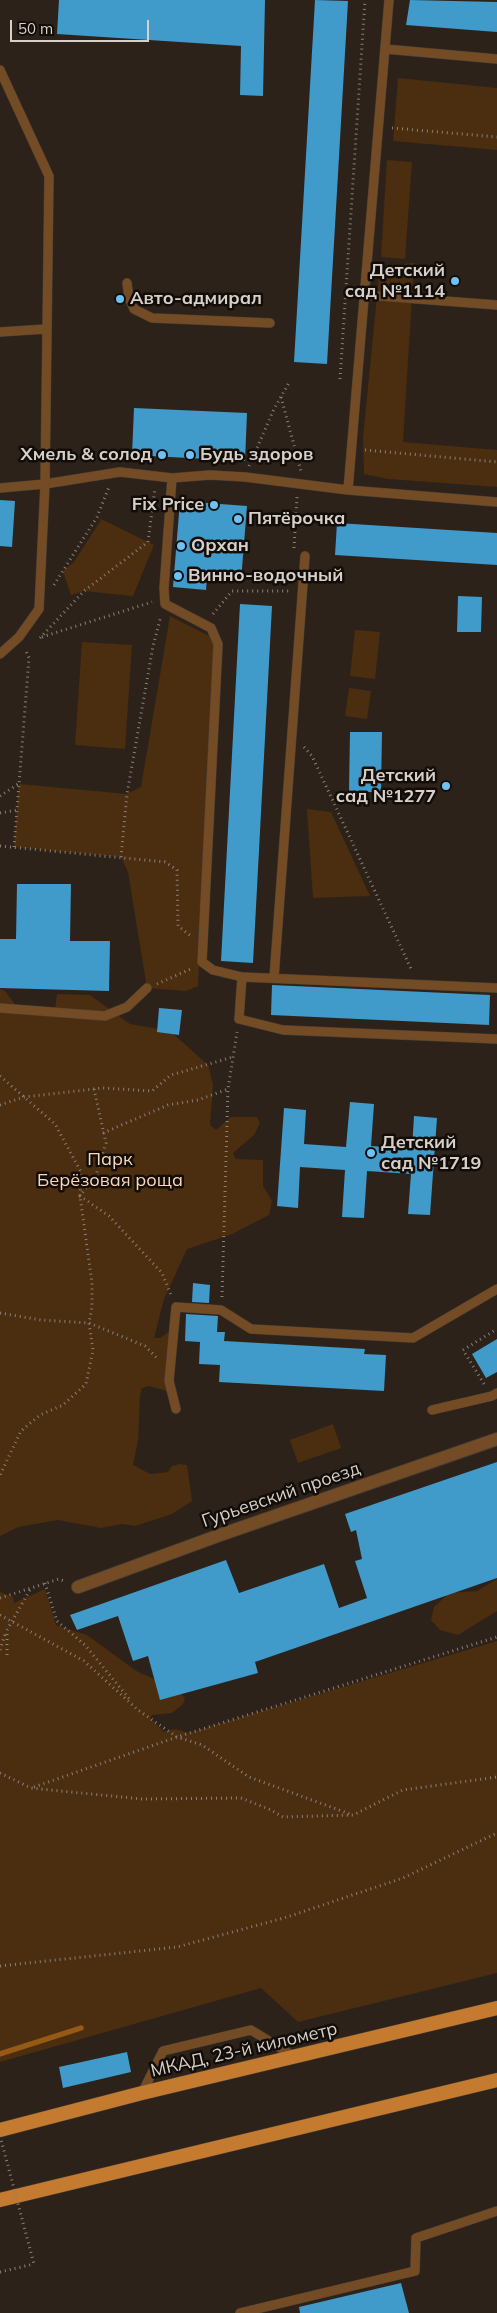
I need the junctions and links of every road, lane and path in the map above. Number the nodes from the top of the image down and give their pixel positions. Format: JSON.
{"nodes":[{"id":1,"x":365,"y":0,"type":"edge"},
{"id":2,"x":389,"y":0,"type":"edge"},
{"id":3,"x":385,"y":49,"type":"junction"},
{"id":4,"x":497,"y":59,"type":"edge"},
{"id":5,"x":0,"y":70,"type":"edge"},
{"id":6,"x":379,"y":127,"type":"junction"},
{"id":7,"x":497,"y":137,"type":"edge"},
{"id":8,"x":127,"y":282,"type":"dead end"},
{"id":9,"x":366,"y":296,"type":"junction"},
{"id":10,"x":497,"y":305,"type":"edge"},
{"id":11,"x":270,"y":323,"type":"dead end"},
{"id":12,"x":46,"y":330,"type":"junction"},
{"id":13,"x":0,"y":332,"type":"edge"},
{"id":14,"x":340,"y":379,"type":"dead end"},
{"id":15,"x":290,"y":381,"type":"dead end"},
{"id":16,"x":281,"y":396,"type":"junction"},
{"id":17,"x":352,"y":449,"type":"junction"},
{"id":18,"x":497,"y":462,"type":"edge"},
{"id":19,"x":120,"y":472,"type":"junction"},
{"id":20,"x":245,"y":477,"type":"junction"},
{"id":21,"x":172,"y":478,"type":"junction"},
{"id":22,"x":45,"y":484,"type":"junction"},
{"id":23,"x":146,"y":484,"type":"dead end"},
{"id":24,"x":306,"y":486,"type":"junction"},
{"id":25,"x":0,"y":488,"type":"edge"},
{"id":26,"x":348,"y":490,"type":"junction"},
{"id":27,"x":497,"y":502,"type":"edge"},
{"id":28,"x":306,"y":556,"type":"dead end"},
{"id":29,"x":53,"y":586,"type":"dead end"},
{"id":30,"x":291,"y":591,"type":"dead end"},
{"id":31,"x":164,"y":598,"type":"junction"},
{"id":32,"x":163,"y":609,"type":"dead end"},
{"id":33,"x":204,"y":625,"type":"junction"},
{"id":34,"x":40,"y":638,"type":"junction"},
{"id":35,"x":20,"y":640,"type":"junction"},
{"id":36,"x":0,"y":654,"type":"edge"},
{"id":37,"x":292,"y":734,"type":"junction"},
{"id":38,"x":19,"y":784,"type":"junction"},
{"id":39,"x":0,"y":796,"type":"edge"},
{"id":40,"x":17,"y":810,"type":"junction"},
{"id":41,"x":0,"y":813,"type":"edge"},
{"id":42,"x":0,"y":846,"type":"edge"},
{"id":43,"x":14,"y":847,"type":"junction"},
{"id":44,"x":121,"y":857,"type":"junction"},
{"id":45,"x":202,"y":944,"type":"junction"},
{"id":46,"x":189,"y":970,"type":"dead end"},
{"id":47,"x":242,"y":977,"type":"junction"},
{"id":48,"x":274,"y":978,"type":"junction"},
{"id":49,"x":419,"y":984,"type":"junction"},
{"id":50,"x":147,"y":988,"type":"joint"},
{"id":51,"x":497,"y":988,"type":"edge"},
{"id":52,"x":0,"y":1008,"type":"edge"},
{"id":53,"x":239,"y":1019,"type":"junction"},
{"id":54,"x":497,"y":1039,"type":"edge"},
{"id":55,"x":233,"y":1057,"type":"junction"},
{"id":56,"x":0,"y":1076,"type":"edge"},
{"id":57,"x":94,"y":1089,"type":"junction"},
{"id":58,"x":228,"y":1089,"type":"junction"},
{"id":59,"x":24,"y":1097,"type":"junction"},
{"id":60,"x":0,"y":1105,"type":"edge"},
{"id":61,"x":103,"y":1133,"type":"junction"},
{"id":62,"x":80,"y":1196,"type":"junction"},
{"id":63,"x":497,"y":1289,"type":"edge"},
{"id":64,"x":176,"y":1307,"type":"junction"},
{"id":65,"x":221,"y":1310,"type":"junction"},
{"id":66,"x":0,"y":1313,"type":"edge"},
{"id":67,"x":89,"y":1323,"type":"junction"},
{"id":68,"x":497,"y":1329,"type":"edge"},
{"id":69,"x":169,"y":1381,"type":"junction"},
{"id":70,"x":494,"y":1395,"type":"edge"},
{"id":71,"x":176,"y":1409,"type":"dead end"},
{"id":72,"x":432,"y":1410,"type":"dead end"},
{"id":73,"x":497,"y":1439,"type":"edge"},
{"id":74,"x":0,"y":1475,"type":"edge"},
{"id":75,"x":44,"y":1583,"type":"junction"},
{"id":76,"x":31,"y":1587,"type":"junction"},
{"id":77,"x":78,"y":1587,"type":"joint"},
{"id":78,"x":0,"y":1598,"type":"edge"},
{"id":79,"x":0,"y":1615,"type":"edge"},
{"id":80,"x":10,"y":1621,"type":"junction"},
{"id":81,"x":7,"y":1630,"type":"junction"},
{"id":82,"x":497,"y":1637,"type":"edge"},
{"id":83,"x":0,"y":1650,"type":"edge"},
{"id":84,"x":7,"y":1655,"type":"dead end"},
{"id":85,"x":138,"y":1710,"type":"junction"},
{"id":86,"x":177,"y":1737,"type":"junction"},
{"id":87,"x":0,"y":1773,"type":"edge"},
{"id":88,"x":497,"y":1777,"type":"edge"},
{"id":89,"x":31,"y":1788,"type":"junction"},
{"id":90,"x":353,"y":1815,"type":"junction"},
{"id":91,"x":497,"y":1833,"type":"edge"},
{"id":92,"x":0,"y":1966,"type":"edge"},
{"id":93,"x":497,"y":2008,"type":"edge"},
{"id":94,"x":296,"y":2056,"type":"junction"},
{"id":95,"x":497,"y":2080,"type":"edge"},
{"id":96,"x":142,"y":2093,"type":"junction"},
{"id":97,"x":0,"y":2130,"type":"edge"},
{"id":98,"x":0,"y":2136,"type":"edge"},
{"id":99,"x":0,"y":2200,"type":"edge"},
{"id":100,"x":497,"y":2211,"type":"edge"},
{"id":101,"x":0,"y":2272,"type":"edge"},
{"id":102,"x":240,"y":2313,"type":"edge"}],
"edges":[{"from":1,"to":14,"type":"path"},
{"from":2,"to":3,"type":"lane"},
{"from":3,"to":4,"type":"lane"},
{"from":3,"to":6,"type":"lane"},
{"from":5,"to":12,"type":"lane"},
{"from":6,"to":7,"type":"path"},
{"from":6,"to":9,"type":"lane"},
{"from":8,"to":11,"type":"lane"},
{"from":9,"to":10,"type":"lane"},
{"from":9,"to":17,"type":"lane"},
{"from":12,"to":13,"type":"lane"},
{"from":12,"to":22,"type":"lane"},
{"from":15,"to":16,"type":"path"},
{"from":16,"to":20,"type":"path"},
{"from":16,"to":24,"type":"path"},
{"from":17,"to":18,"type":"path"},
{"from":17,"to":26,"type":"lane"},
{"from":19,"to":21,"type":"lane"},
{"from":19,"to":22,"type":"lane"},
{"from":19,"to":29,"type":"path"},
{"from":20,"to":21,"type":"lane"},
{"from":20,"to":24,"type":"lane"},
{"from":21,"to":31,"type":"lane"},
{"from":22,"to":25,"type":"lane"},
{"from":22,"to":35,"type":"lane"},
{"from":23,"to":34,"type":"path"},
{"from":24,"to":26,"type":"lane"},
{"from":26,"to":27,"type":"lane"},
{"from":28,"to":37,"type":"lane"},
{"from":30,"to":33,"type":"path"},
{"from":31,"to":33,"type":"lane"},
{"from":31,"to":34,"type":"path"},
{"from":32,"to":44,"type":"path"},
{"from":33,"to":45,"type":"lane"},
{"from":34,"to":35,"type":"path"},
{"from":35,"to":36,"type":"lane"},
{"from":35,"to":38,"type":"path"},
{"from":37,"to":48,"type":"lane"},
{"from":37,"to":49,"type":"path"},
{"from":38,"to":39,"type":"path"},
{"from":38,"to":40,"type":"path"},
{"from":40,"to":41,"type":"path"},
{"from":40,"to":43,"type":"path"},
{"from":42,"to":43,"type":"path"},
{"from":43,"to":44,"type":"path"},
{"from":44,"to":45,"type":"path"},
{"from":45,"to":47,"type":"lane"},
{"from":46,"to":50,"type":"path"},
{"from":47,"to":48,"type":"lane"},
{"from":47,"to":53,"type":"lane"},
{"from":48,"to":49,"type":"lane"},
{"from":49,"to":51,"type":"lane"},
{"from":50,"to":52,"type":"lane"},
{"from":53,"to":54,"type":"lane"},
{"from":53,"to":55,"type":"path"},
{"from":55,"to":57,"type":"path"},
{"from":55,"to":58,"type":"path"},
{"from":56,"to":59,"type":"path"},
{"from":57,"to":59,"type":"path"},
{"from":57,"to":61,"type":"path"},
{"from":58,"to":61,"type":"path"},
{"from":58,"to":65,"type":"path"},
{"from":59,"to":60,"type":"path"},
{"from":59,"to":62,"type":"path"},
{"from":61,"to":62,"type":"path"},
{"from":62,"to":64,"type":"path"},
{"from":62,"to":67,"type":"path"},
{"from":63,"to":65,"type":"lane"},
{"from":64,"to":65,"type":"lane"},
{"from":64,"to":69,"type":"lane"},
{"from":66,"to":67,"type":"path"},
{"from":67,"to":69,"type":"path"},
{"from":67,"to":74,"type":"path"},
{"from":68,"to":70,"type":"path"},
{"from":69,"to":71,"type":"lane"},
{"from":70,"to":72,"type":"lane"},
{"from":73,"to":77,"type":"street","name":"Гурьевский проезд"},
{"from":75,"to":76,"type":"path"},
{"from":75,"to":77,"type":"path"},
{"from":75,"to":85,"type":"path"},
{"from":76,"to":78,"type":"path"},
{"from":76,"to":80,"type":"path"},
{"from":79,"to":80,"type":"path"},
{"from":80,"to":81,"type":"path"},
{"from":80,"to":85,"type":"path"},
{"from":81,"to":83,"type":"path"},
{"from":81,"to":84,"type":"path"},
{"from":82,"to":86,"type":"path"},
{"from":85,"to":86,"type":"path"},
{"from":86,"to":89,"type":"path"},
{"from":86,"to":90,"type":"path"},
{"from":87,"to":89,"type":"path"},
{"from":88,"to":90,"type":"path"},
{"from":89,"to":90,"type":"path"},
{"from":91,"to":92,"type":"path"},
{"from":93,"to":94,"type":"highway","name":"МКАД, 23-й километр"},
{"from":94,"to":96,"type":"highway","name":"МКАД, 23-й километр"},
{"from":94,"to":96,"type":"lane"},
{"from":95,"to":99,"type":"highway"},
{"from":96,"to":97,"type":"highway","name":"МКАД, 23-й километр"},
{"from":98,"to":101,"type":"path","bridge":true},
{"from":100,"to":102,"type":"lane"}]}
